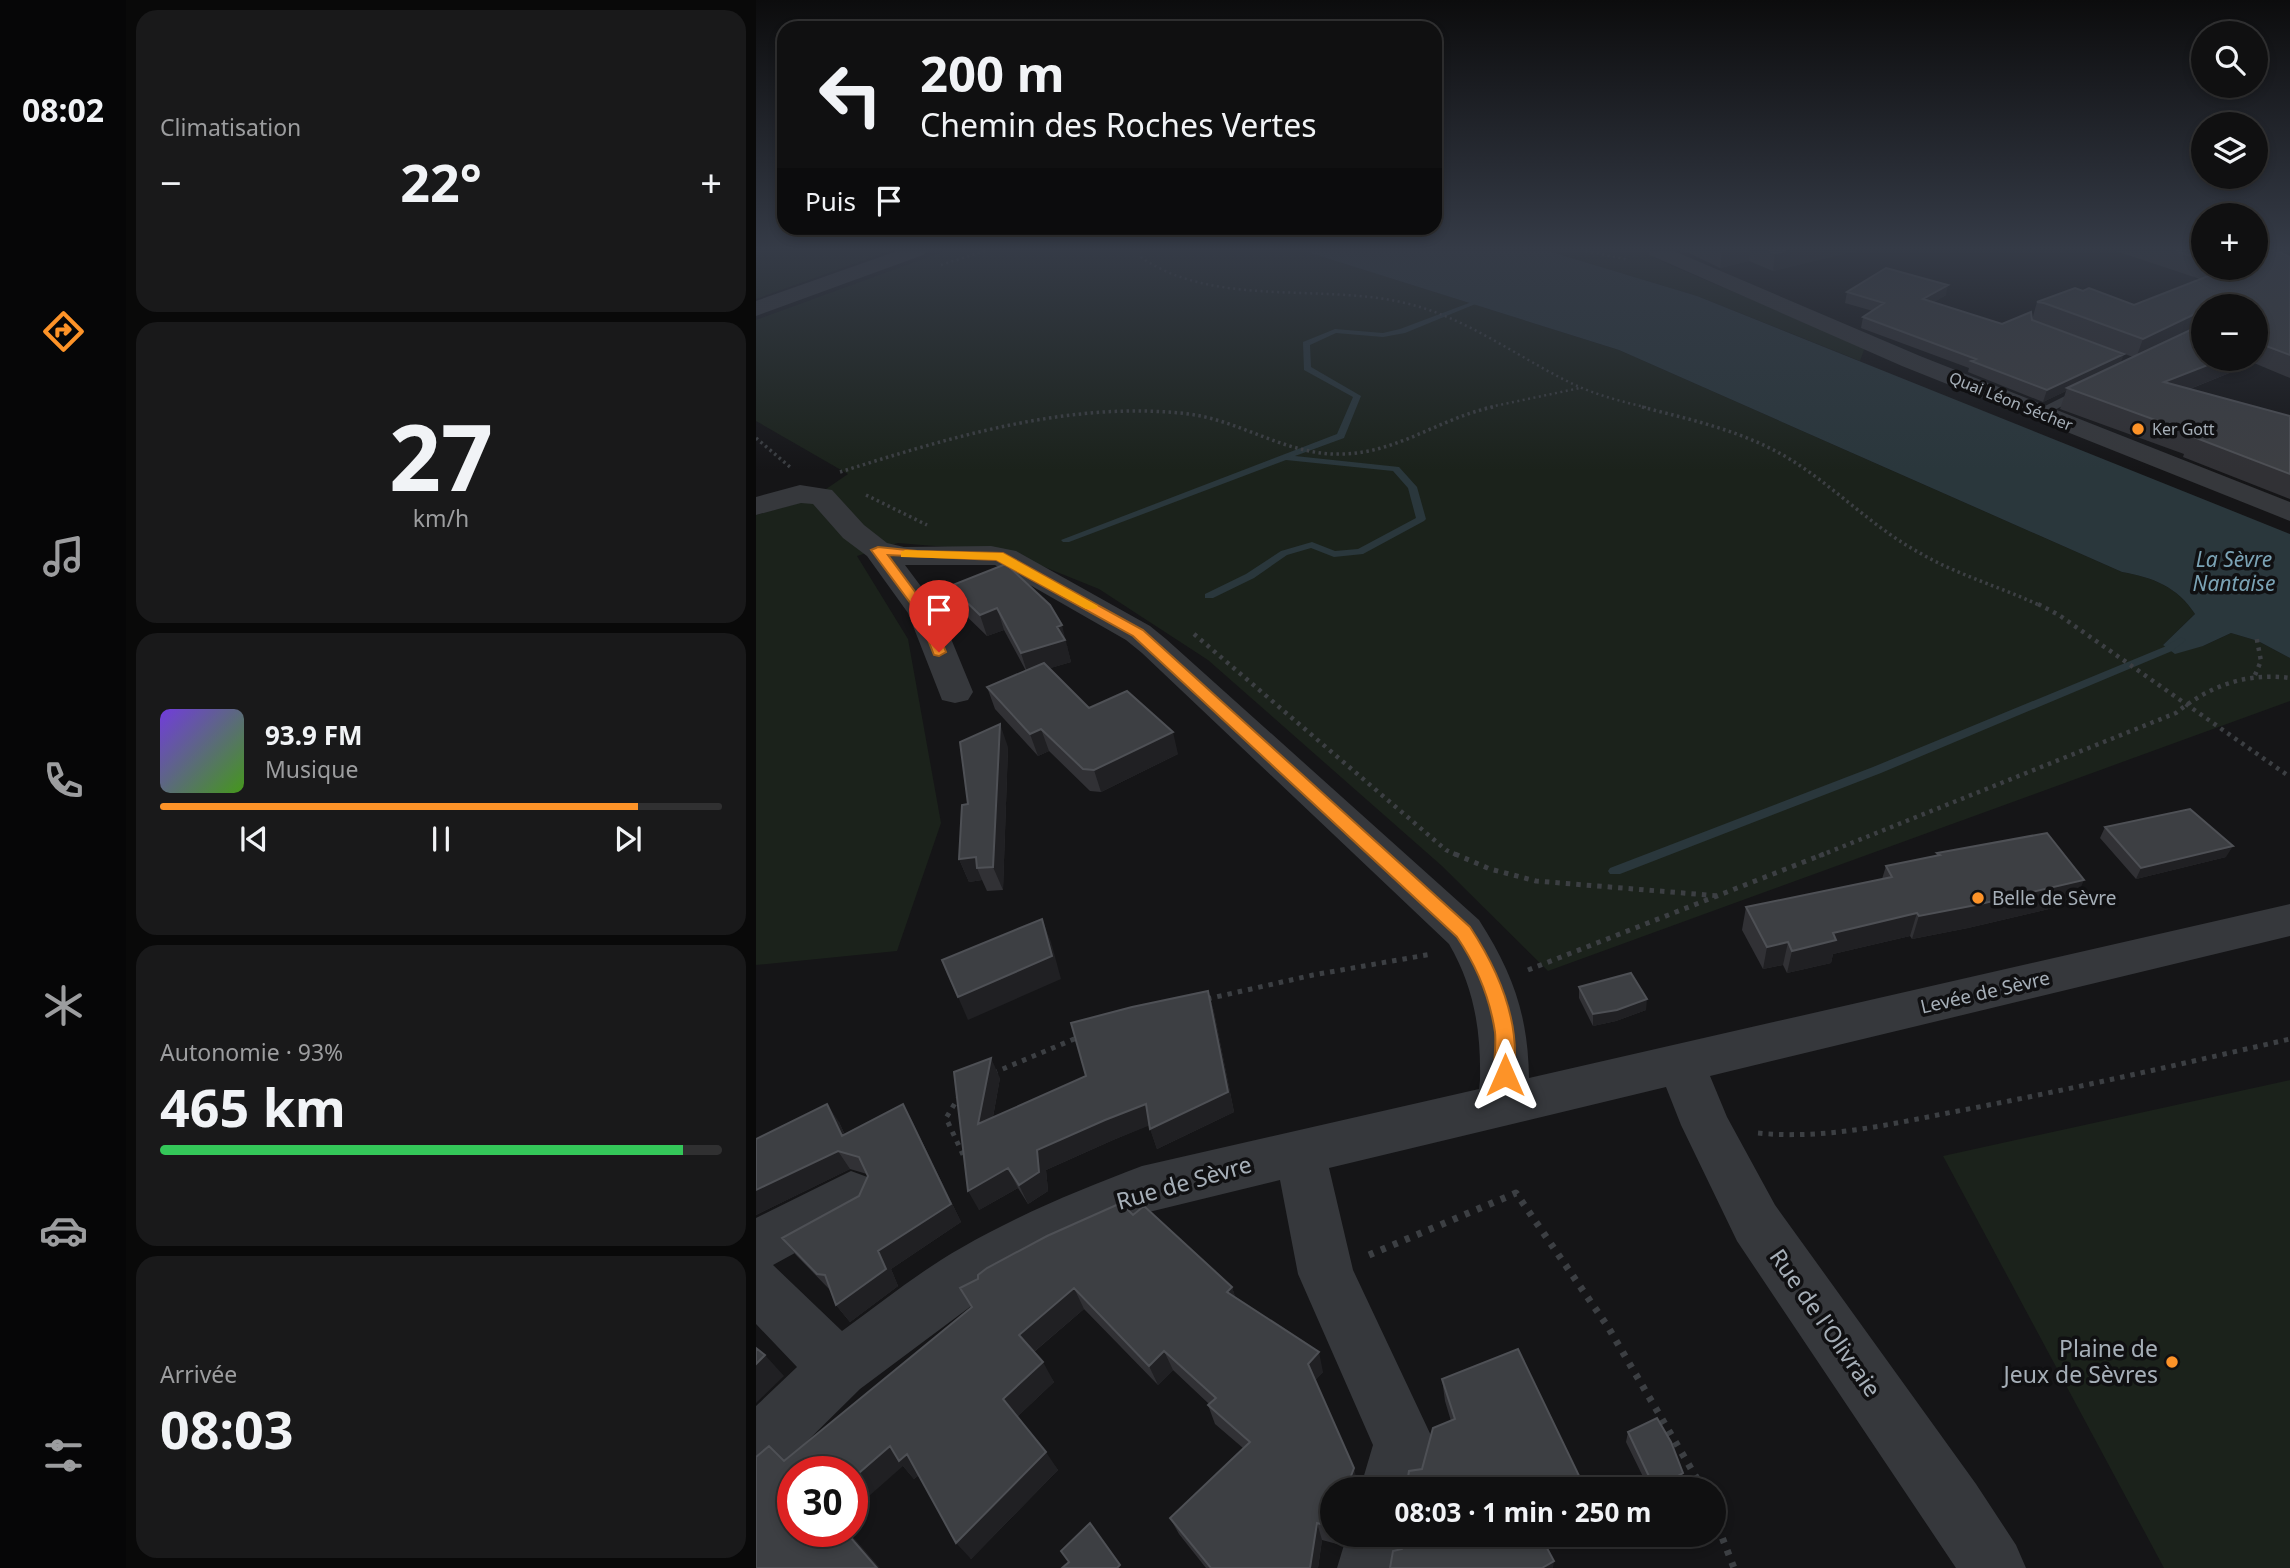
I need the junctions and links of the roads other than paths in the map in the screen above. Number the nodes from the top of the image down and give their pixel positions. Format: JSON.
{"nodes":[{"id":1,"x":1826,"y":324,"type":"edge"},
{"id":2,"x":2099,"y":383,"type":"edge"},
{"id":3,"x":2038,"y":413,"type":"junction"},
{"id":4,"x":756,"y":506,"type":"edge"},
{"id":5,"x":2290,"y":512,"type":"edge"},
{"id":6,"x":878,"y":550,"type":"junction"},
{"id":7,"x":955,"y":692,"type":"dead end"},
{"id":8,"x":2290,"y":920,"type":"edge"},
{"id":9,"x":1681,"y":1064,"type":"junction"},
{"id":10,"x":1503,"y":1105,"type":"junction"},
{"id":11,"x":1300,"y":1151,"type":"junction"},
{"id":12,"x":851,"y":1195,"type":"dead end"},
{"id":13,"x":756,"y":1246,"type":"edge"},
{"id":14,"x":756,"y":1285,"type":"edge"},
{"id":15,"x":839,"y":1368,"type":"junction"},
{"id":16,"x":756,"y":1448,"type":"edge"},
{"id":17,"x":1394,"y":1477,"type":"edge"},
{"id":18,"x":1376,"y":1547,"type":"edge"},
{"id":19,"x":1370,"y":1568,"type":"edge"},
{"id":20,"x":1993,"y":1568,"type":"edge"}],
"edges":[{"from":1,"to":3,"type":"street","name":"Quai Léon Sécher"},
{"from":2,"to":3,"type":"lane"},
{"from":3,"to":5,"type":"street","name":"Quai Léon Sécher"},
{"from":4,"to":6,"type":"street"},
{"from":6,"to":7,"type":"street"},
{"from":6,"to":10,"type":"street"},
{"from":8,"to":9,"type":"street","name":"Levée de Sèvre"},
{"from":9,"to":10,"type":"street","name":"Rue de Sèvre"},
{"from":9,"to":20,"type":"street","name":"Rue de l'Olivraie"},
{"from":10,"to":11,"type":"street","name":"Rue de Sèvre"},
{"from":11,"to":15,"type":"street","name":"Rue de Sèvre"},
{"from":11,"to":17,"type":"street"},
{"from":12,"to":13,"type":"street"},
{"from":14,"to":15,"type":"street"},
{"from":15,"to":16,"type":"street","name":"Rue de Sèvre"},
{"from":18,"to":19,"type":"street"}]}
